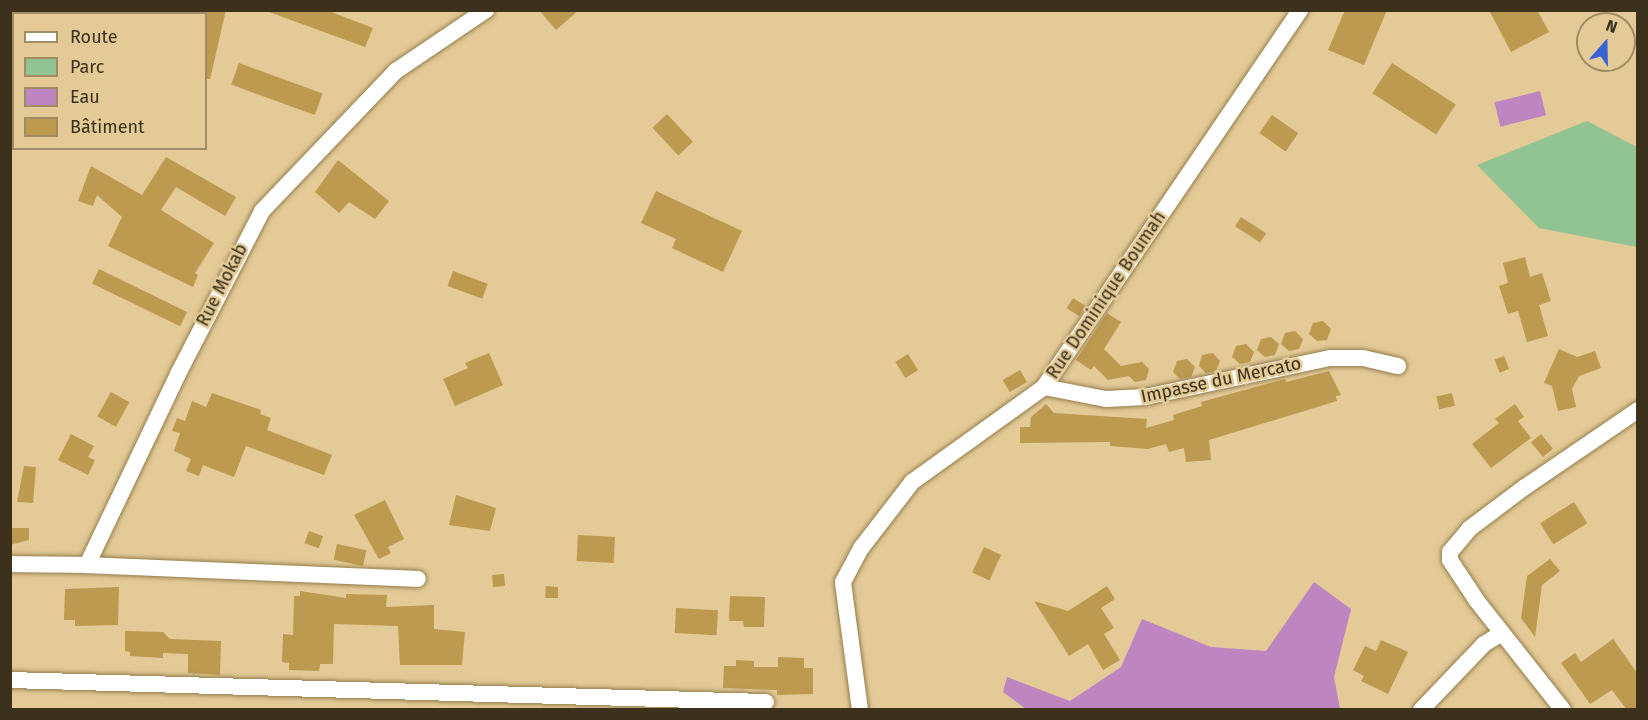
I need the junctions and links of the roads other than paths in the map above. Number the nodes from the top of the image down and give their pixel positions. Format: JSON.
{"nodes":[{"id":1,"x":486,"y":10,"type":"edge"},
{"id":2,"x":1300,"y":10,"type":"edge"},
{"id":3,"x":1398,"y":366,"type":"dead end"},
{"id":4,"x":1044,"y":387,"type":"junction"},
{"id":5,"x":1638,"y":410,"type":"edge"},
{"id":6,"x":10,"y":564,"type":"edge"},
{"id":7,"x":87,"y":565,"type":"junction"},
{"id":8,"x":418,"y":579,"type":"dead end"},
{"id":9,"x":1502,"y":633,"type":"junction"},
{"id":10,"x":10,"y":681,"type":"edge"},
{"id":11,"x":766,"y":702,"type":"dead end"},
{"id":12,"x":590,"y":705,"type":"edge"},
{"id":13,"x":860,"y":710,"type":"edge"},
{"id":14,"x":1421,"y":710,"type":"edge"},
{"id":15,"x":1563,"y":710,"type":"edge"}],
"edges":[{"from":1,"to":7,"type":"street","name":"Rue Mokab"},
{"from":2,"to":4,"type":"street","name":"Rue Dominique Boumah"},
{"from":3,"to":4,"type":"street","name":"Impasse du Mercato"},
{"from":4,"to":13,"type":"street","name":"Rue Dominique Boumah"},
{"from":5,"to":9,"type":"street"},
{"from":6,"to":7,"type":"street"},
{"from":7,"to":8,"type":"street"},
{"from":9,"to":14,"type":"street"},
{"from":9,"to":15,"type":"street"},
{"from":10,"to":12,"type":"street"},
{"from":11,"to":12,"type":"street"}]}
